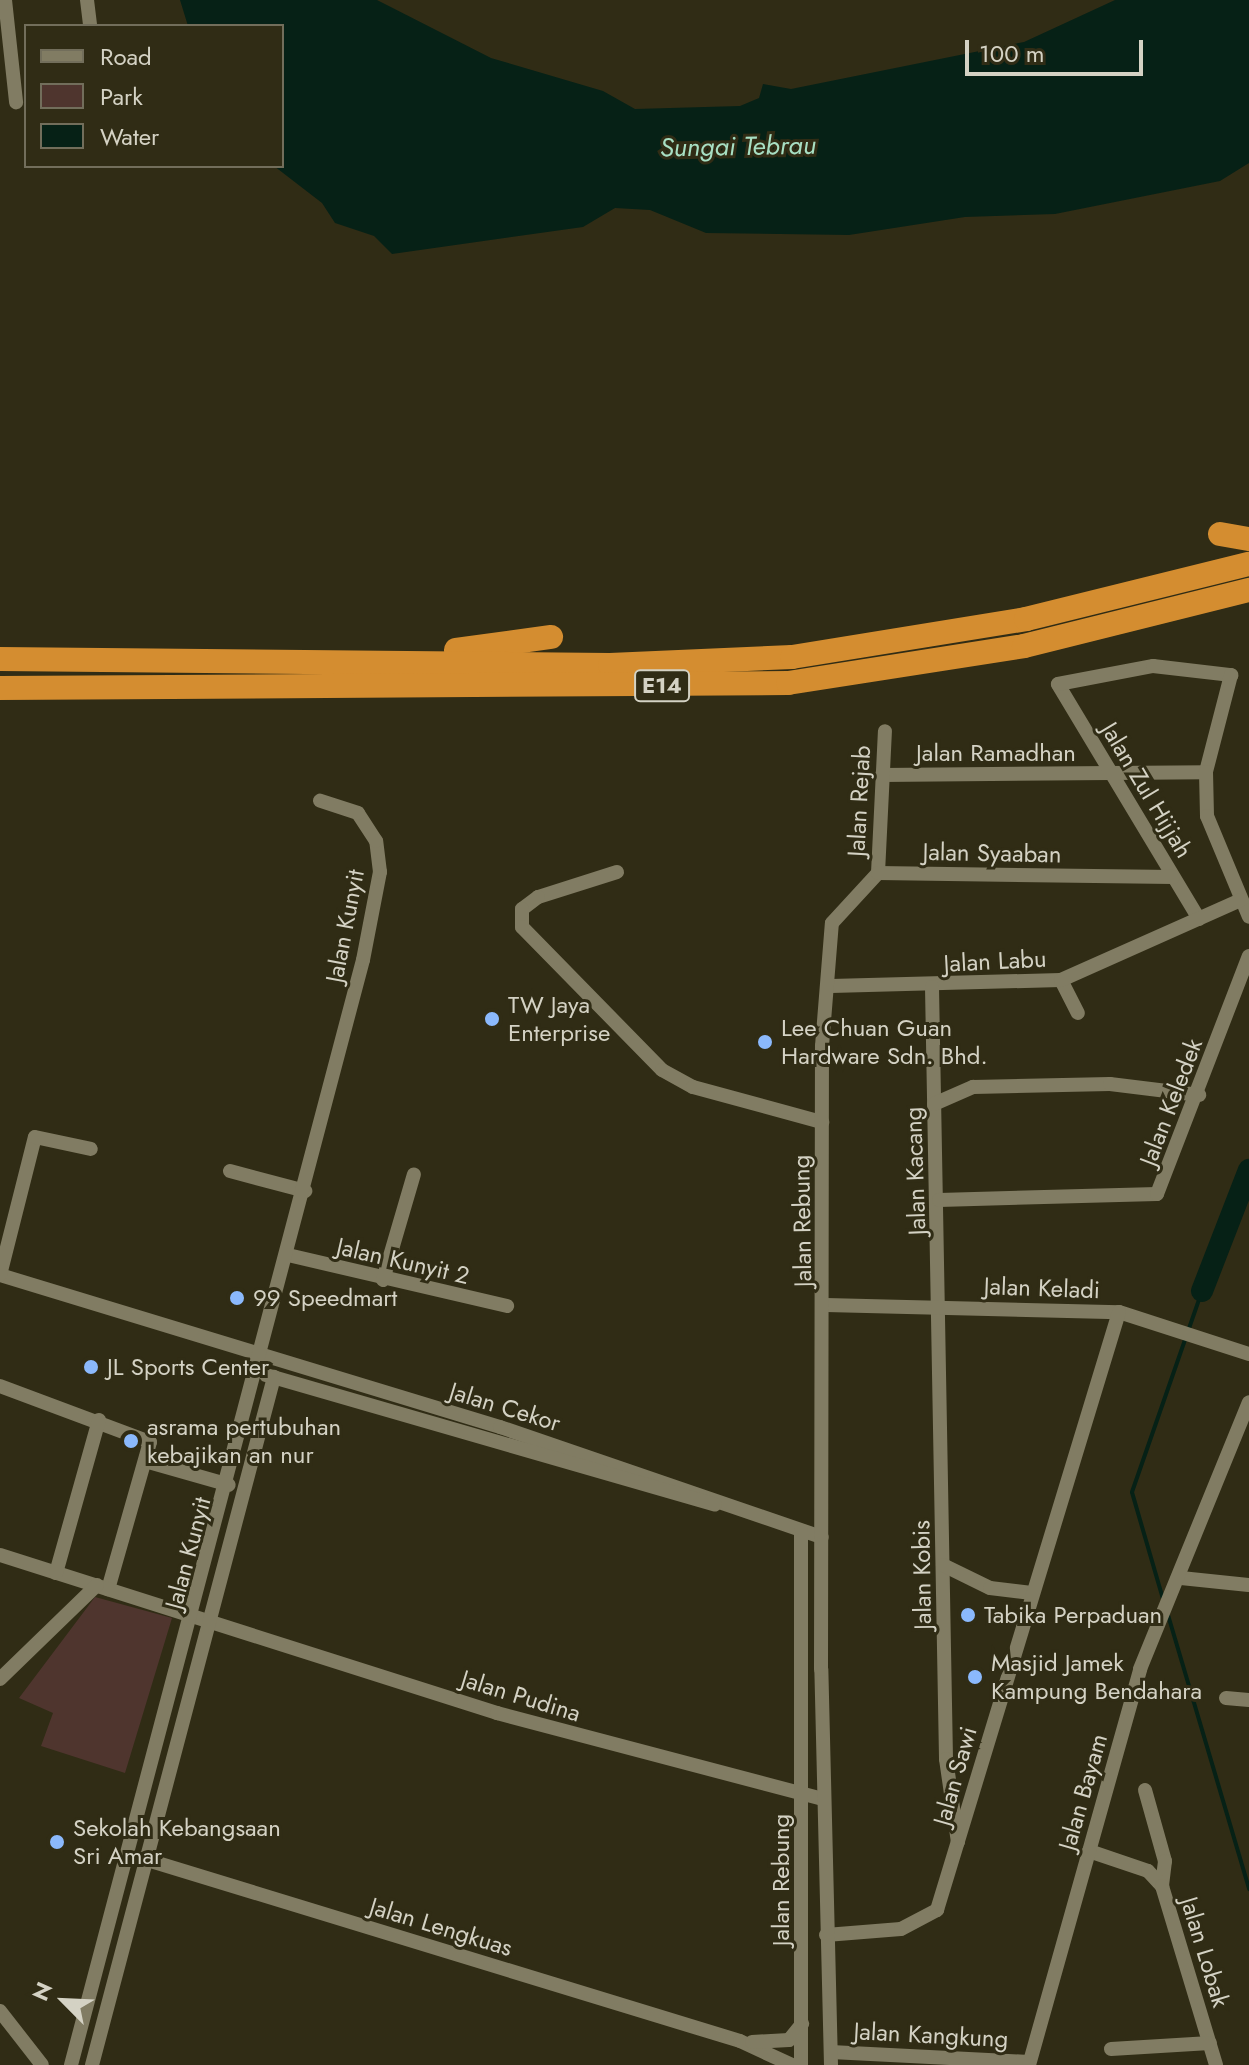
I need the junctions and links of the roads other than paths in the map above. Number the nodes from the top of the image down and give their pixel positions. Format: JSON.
{"nodes":[{"id":1,"x":5,"y":0,"type":"edge"},
{"id":2,"x":87,"y":0,"type":"edge"},
{"id":3,"x":5,"y":21,"type":"edge"},
{"id":4,"x":90,"y":24,"type":"edge"},
{"id":5,"x":21,"y":102,"type":"edge"},
{"id":6,"x":0,"y":103,"type":"edge"},
{"id":7,"x":1249,"y":564,"type":"edge"},
{"id":8,"x":1197,"y":590,"type":"junction"},
{"id":9,"x":1249,"y":590,"type":"edge"},
{"id":10,"x":551,"y":637,"type":"dead end"},
{"id":11,"x":5,"y":657,"type":"edge"},
{"id":12,"x":382,"y":660,"type":"junction"},
{"id":13,"x":0,"y":688,"type":"edge"},
{"id":14,"x":885,"y":731,"type":"dead end"},
{"id":15,"x":1111,"y":772,"type":"junction"},
{"id":16,"x":1206,"y":772,"type":"junction"},
{"id":17,"x":882,"y":775,"type":"junction"},
{"id":18,"x":320,"y":801,"type":"dead end"},
{"id":19,"x":617,"y":872,"type":"dead end"},
{"id":20,"x":878,"y":873,"type":"junction"},
{"id":21,"x":1173,"y":877,"type":"junction"},
{"id":22,"x":1241,"y":900,"type":"junction"},
{"id":23,"x":1249,"y":917,"type":"edge"},
{"id":24,"x":1199,"y":919,"type":"junction"},
{"id":25,"x":1249,"y":956,"type":"edge"},
{"id":26,"x":1061,"y":980,"type":"junction"},
{"id":27,"x":831,"y":986,"type":"junction"},
{"id":28,"x":932,"y":987,"type":"junction"},
{"id":29,"x":1078,"y":1013,"type":"dead end"},
{"id":30,"x":1199,"y":1095,"type":"junction"},
{"id":31,"x":934,"y":1104,"type":"junction"},
{"id":32,"x":822,"y":1122,"type":"junction"},
{"id":33,"x":91,"y":1149,"type":"dead end"},
{"id":34,"x":230,"y":1171,"type":"dead end"},
{"id":35,"x":414,"y":1174,"type":"dead end"},
{"id":36,"x":305,"y":1191,"type":"junction"},
{"id":37,"x":939,"y":1200,"type":"junction"},
{"id":38,"x":288,"y":1255,"type":"junction"},
{"id":39,"x":0,"y":1275,"type":"edge"},
{"id":40,"x":383,"y":1280,"type":"junction"},
{"id":41,"x":826,"y":1305,"type":"junction"},
{"id":42,"x":507,"y":1306,"type":"dead end"},
{"id":43,"x":940,"y":1306,"type":"junction"},
{"id":44,"x":1119,"y":1312,"type":"junction"},
{"id":45,"x":1249,"y":1354,"type":"edge"},
{"id":46,"x":261,"y":1366,"type":"junction"},
{"id":47,"x":274,"y":1377,"type":"junction"},
{"id":48,"x":299,"y":1384,"type":"junction"},
{"id":49,"x":0,"y":1386,"type":"edge"},
{"id":50,"x":268,"y":1401,"type":"junction"},
{"id":51,"x":1249,"y":1402,"type":"edge"},
{"id":52,"x":99,"y":1420,"type":"junction"},
{"id":53,"x":1233,"y":1443,"type":"junction"},
{"id":54,"x":1249,"y":1447,"type":"edge"},
{"id":55,"x":145,"y":1461,"type":"junction"},
{"id":56,"x":229,"y":1485,"type":"junction"},
{"id":57,"x":731,"y":1507,"type":"junction"},
{"id":58,"x":826,"y":1519,"type":"junction"},
{"id":59,"x":801,"y":1531,"type":"junction"},
{"id":60,"x":822,"y":1537,"type":"junction"},
{"id":61,"x":0,"y":1555,"type":"edge"},
{"id":62,"x":943,"y":1565,"type":"junction"},
{"id":63,"x":56,"y":1573,"type":"junction"},
{"id":64,"x":1179,"y":1582,"type":"junction"},
{"id":65,"x":1249,"y":1585,"type":"edge"},
{"id":66,"x":102,"y":1587,"type":"junction"},
{"id":67,"x":1032,"y":1593,"type":"junction"},
{"id":68,"x":194,"y":1615,"type":"junction"},
{"id":69,"x":210,"y":1620,"type":"junction"},
{"id":70,"x":0,"y":1679,"type":"edge"},
{"id":71,"x":1226,"y":1698,"type":"dead end"},
{"id":72,"x":1249,"y":1700,"type":"edge"},
{"id":73,"x":1145,"y":1790,"type":"dead end"},
{"id":74,"x":803,"y":1799,"type":"junction"},
{"id":75,"x":822,"y":1799,"type":"junction"},
{"id":76,"x":958,"y":1842,"type":"junction"},
{"id":77,"x":1089,"y":1851,"type":"junction"},
{"id":78,"x":130,"y":1855,"type":"junction"},
{"id":79,"x":147,"y":1860,"type":"junction"},
{"id":80,"x":1162,"y":1886,"type":"junction"},
{"id":81,"x":826,"y":1935,"type":"junction"},
{"id":82,"x":0,"y":2011,"type":"edge"},
{"id":83,"x":802,"y":2024,"type":"junction"},
{"id":84,"x":740,"y":2041,"type":"junction"},
{"id":85,"x":1210,"y":2043,"type":"junction"},
{"id":86,"x":1111,"y":2049,"type":"dead end"},
{"id":87,"x":831,"y":2058,"type":"edge"},
{"id":88,"x":1029,"y":2064,"type":"edge"},
{"id":89,"x":42,"y":2065,"type":"edge"},
{"id":90,"x":71,"y":2065,"type":"edge"},
{"id":91,"x":92,"y":2065,"type":"edge"},
{"id":92,"x":792,"y":2065,"type":"edge"},
{"id":93,"x":801,"y":2065,"type":"edge"},
{"id":94,"x":1216,"y":2065,"type":"edge"}],
"edges":[{"from":1,"to":3,"type":"street"},
{"from":2,"to":4,"type":"street"},
{"from":3,"to":5,"type":"street"},
{"from":5,"to":6,"type":"street"},
{"from":7,"to":8,"type":"highway","number":"E14"},
{"from":8,"to":9,"type":"highway","number":"E14"},
{"from":8,"to":12,"type":"highway","number":"E14"},
{"from":8,"to":13,"type":"highway","number":"E14"},
{"from":10,"to":12,"type":"highway"},
{"from":11,"to":12,"type":"highway","number":"E14"},
{"from":14,"to":17,"type":"street","name":"Jalan Rejab"},
{"from":15,"to":16,"type":"street","name":"Jalan Ramadhan"},
{"from":15,"to":16,"type":"street","name":"Jalan Zul Hijjah"},
{"from":15,"to":17,"type":"street","name":"Jalan Ramadhan"},
{"from":15,"to":21,"type":"street","name":"Jalan Zul Hijjah"},
{"from":16,"to":22,"type":"street"},
{"from":17,"to":20,"type":"street","name":"Jalan Rejab"},
{"from":18,"to":36,"type":"street","name":"Jalan Kunyit"},
{"from":19,"to":32,"type":"street"},
{"from":20,"to":21,"type":"street","name":"Jalan Syaaban"},
{"from":20,"to":27,"type":"street","name":"Jalan Rebung"},
{"from":21,"to":24,"type":"street","name":"Jalan Zul Hijjah"},
{"from":22,"to":23,"type":"street"},
{"from":22,"to":24,"type":"street","name":"Jalan Labu"},
{"from":24,"to":26,"type":"street","name":"Jalan Labu"},
{"from":25,"to":30,"type":"street","name":"Jalan Keledek"},
{"from":26,"to":28,"type":"street","name":"Jalan Labu"},
{"from":26,"to":29,"type":"street"},
{"from":27,"to":28,"type":"street","name":"Jalan Labu"},
{"from":27,"to":32,"type":"street","name":"Jalan Rebung"},
{"from":28,"to":31,"type":"street","name":"Jalan Kacang"},
{"from":30,"to":31,"type":"street"},
{"from":30,"to":37,"type":"street","name":"Jalan Keledek"},
{"from":31,"to":37,"type":"street","name":"Jalan Kacang"},
{"from":32,"to":41,"type":"street","name":"Jalan Rebung"},
{"from":33,"to":39,"type":"street","name":"Jalan Cekor"},
{"from":34,"to":36,"type":"street"},
{"from":35,"to":40,"type":"street"},
{"from":36,"to":38,"type":"street","name":"Jalan Kunyit"},
{"from":37,"to":43,"type":"street","name":"Jalan Kacang"},
{"from":38,"to":40,"type":"street","name":"Jalan Kunyit 2"},
{"from":38,"to":46,"type":"street","name":"Jalan Kunyit"},
{"from":39,"to":46,"type":"street","name":"Jalan Cekor"},
{"from":40,"to":42,"type":"street","name":"Jalan Kunyit 2"},
{"from":41,"to":43,"type":"street","name":"Jalan Keladi"},
{"from":41,"to":58,"type":"street","name":"Jalan Rebung"},
{"from":43,"to":44,"type":"street","name":"Jalan Keladi"},
{"from":43,"to":62,"type":"street","name":"Jalan Kobis"},
{"from":44,"to":45,"type":"street","name":"Jalan Keladi"},
{"from":44,"to":67,"type":"street","name":"Jalan Sawi"},
{"from":46,"to":47,"type":"street"},
{"from":46,"to":56,"type":"street","name":"Jalan Kunyit"},
{"from":46,"to":57,"type":"street","name":"Jalan Cekor"},
{"from":47,"to":48,"type":"street","name":"Jalan Cekor"},
{"from":47,"to":50,"type":"street","name":"Jalan Kunyit"},
{"from":48,"to":50,"type":"street"},
{"from":48,"to":57,"type":"street","name":"Jalan Cekor"},
{"from":49,"to":52,"type":"street"},
{"from":50,"to":69,"type":"street","name":"Jalan Kunyit"},
{"from":51,"to":53,"type":"street","name":"Jalan Bayam"},
{"from":52,"to":55,"type":"street"},
{"from":52,"to":63,"type":"street"},
{"from":53,"to":54,"type":"street"},
{"from":53,"to":64,"type":"street","name":"Jalan Bayam"},
{"from":55,"to":56,"type":"street"},
{"from":55,"to":66,"type":"street"},
{"from":56,"to":68,"type":"street","name":"Jalan Kunyit"},
{"from":57,"to":59,"type":"street","name":"Jalan Cekor"},
{"from":58,"to":59,"type":"street"},
{"from":58,"to":60,"type":"street","name":"Jalan Rebung"},
{"from":59,"to":60,"type":"street","name":"Jalan Cekor"},
{"from":59,"to":74,"type":"street","name":"Jalan Rebung"},
{"from":60,"to":75,"type":"street","name":"Jalan Rebung"},
{"from":61,"to":63,"type":"street","name":"Jalan Pudina"},
{"from":62,"to":67,"type":"street"},
{"from":62,"to":76,"type":"street","name":"Jalan Kobis"},
{"from":63,"to":66,"type":"street","name":"Jalan Pudina"},
{"from":64,"to":65,"type":"street"},
{"from":64,"to":77,"type":"street","name":"Jalan Bayam"},
{"from":66,"to":68,"type":"street","name":"Jalan Pudina"},
{"from":66,"to":70,"type":"street"},
{"from":67,"to":76,"type":"street","name":"Jalan Sawi"},
{"from":68,"to":69,"type":"street","name":"Jalan Pudina"},
{"from":68,"to":78,"type":"street","name":"Jalan Kunyit"},
{"from":69,"to":74,"type":"street","name":"Jalan Pudina"},
{"from":69,"to":79,"type":"street","name":"Jalan Kunyit"},
{"from":71,"to":72,"type":"street"},
{"from":73,"to":80,"type":"street"},
{"from":74,"to":75,"type":"street","name":"Jalan Pudina"},
{"from":74,"to":83,"type":"street","name":"Jalan Rebung"},
{"from":75,"to":81,"type":"street","name":"Jalan Rebung"},
{"from":76,"to":81,"type":"street","name":"Jalan Sawi"},
{"from":77,"to":80,"type":"street","name":"Jalan Lobak"},
{"from":77,"to":88,"type":"street","name":"Jalan Bayam"},
{"from":78,"to":79,"type":"street","name":"Jalan Lengkuas"},
{"from":78,"to":90,"type":"street","name":"Jalan Kunyit"},
{"from":79,"to":84,"type":"street","name":"Jalan Lengkuas"},
{"from":79,"to":91,"type":"street","name":"Jalan Kunyit"},
{"from":80,"to":85,"type":"street","name":"Jalan Lobak"},
{"from":81,"to":87,"type":"street","name":"Jalan Rebung"},
{"from":82,"to":89,"type":"street"},
{"from":83,"to":84,"type":"street","name":"Jalan Lengkuas"},
{"from":83,"to":93,"type":"street","name":"Jalan Rebung"},
{"from":84,"to":92,"type":"street","name":"Jalan Lengkuas"},
{"from":85,"to":86,"type":"street"},
{"from":85,"to":94,"type":"street","name":"Jalan Lobak"},
{"from":87,"to":88,"type":"street","name":"Jalan Kangkung"}]}
